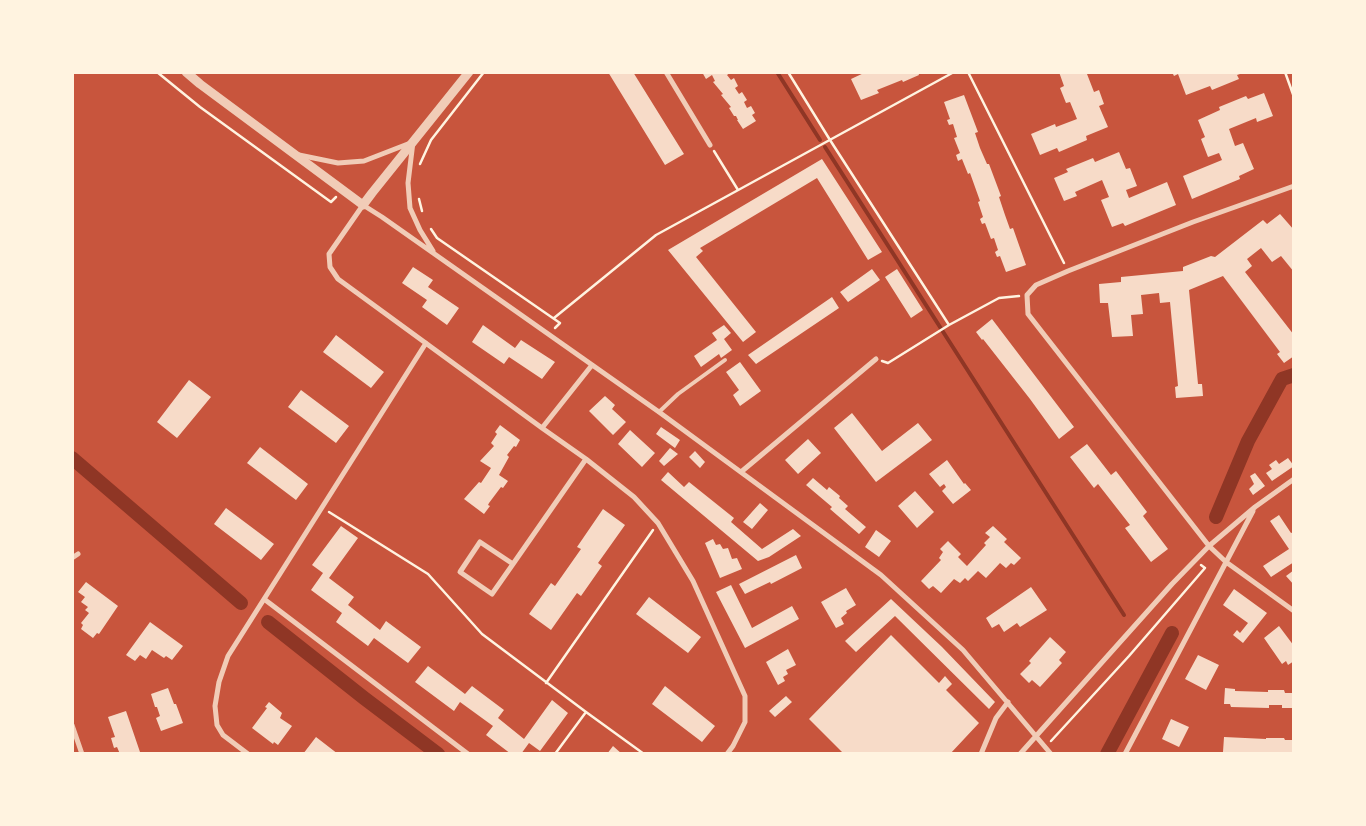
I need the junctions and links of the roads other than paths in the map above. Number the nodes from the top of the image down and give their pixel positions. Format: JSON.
{"nodes":[{"id":1,"x":186,"y":72,"type":"edge"},
{"id":2,"x":469,"y":72,"type":"edge"},
{"id":3,"x":666,"y":72,"type":"edge"},
{"id":4,"x":413,"y":142,"type":"junction"},
{"id":5,"x":710,"y":145,"type":"road end"},
{"id":6,"x":292,"y":153,"type":"junction"},
{"id":7,"x":1294,"y":186,"type":"edge"},
{"id":8,"x":363,"y":205,"type":"junction"},
{"id":9,"x":435,"y":254,"type":"junction"},
{"id":10,"x":426,"y":343,"type":"junction"},
{"id":11,"x":876,"y":359,"type":"road end"},
{"id":12,"x":725,"y":360,"type":"dead end"},
{"id":13,"x":592,"y":365,"type":"junction"},
{"id":14,"x":659,"y":412,"type":"junction"},
{"id":15,"x":542,"y":428,"type":"junction"},
{"id":16,"x":586,"y":459,"type":"junction"},
{"id":17,"x":741,"y":472,"type":"junction"},
{"id":18,"x":1294,"y":480,"type":"edge"},
{"id":19,"x":1255,"y":507,"type":"junction"},
{"id":20,"x":1209,"y":546,"type":"junction"},
{"id":21,"x":78,"y":554,"type":"dead end"},
{"id":22,"x":72,"y":558,"type":"edge"},
{"id":23,"x":1226,"y":562,"type":"junction"},
{"id":24,"x":513,"y":564,"type":"junction"},
{"id":25,"x":264,"y":599,"type":"junction"},
{"id":26,"x":1293,"y":611,"type":"edge"},
{"id":27,"x":1008,"y":702,"type":"junction"},
{"id":28,"x":72,"y":725,"type":"edge"},
{"id":29,"x":1037,"y":736,"type":"junction"},
{"id":30,"x":82,"y":754,"type":"edge"},
{"id":31,"x":248,"y":754,"type":"edge"},
{"id":32,"x":468,"y":754,"type":"edge"},
{"id":33,"x":727,"y":754,"type":"edge"},
{"id":34,"x":981,"y":754,"type":"edge"},
{"id":35,"x":1020,"y":754,"type":"edge"},
{"id":36,"x":1051,"y":754,"type":"edge"},
{"id":37,"x":1125,"y":754,"type":"edge"}],
"edges":[{"from":1,"to":6,"type":"street"},
{"from":2,"to":4,"type":"street"},
{"from":3,"to":5,"type":"street"},
{"from":4,"to":6,"type":"street"},
{"from":4,"to":8,"type":"street"},
{"from":4,"to":9,"type":"street"},
{"from":6,"to":8,"type":"street"},
{"from":7,"to":20,"type":"street"},
{"from":8,"to":9,"type":"street"},
{"from":8,"to":10,"type":"street"},
{"from":9,"to":13,"type":"street"},
{"from":10,"to":15,"type":"street"},
{"from":10,"to":25,"type":"street"},
{"from":11,"to":17,"type":"street"},
{"from":12,"to":14,"type":"lane"},
{"from":13,"to":14,"type":"street"},
{"from":13,"to":15,"type":"street"},
{"from":14,"to":17,"type":"street"},
{"from":15,"to":16,"type":"street"},
{"from":16,"to":24,"type":"street"},
{"from":16,"to":33,"type":"street"},
{"from":17,"to":27,"type":"street"},
{"from":18,"to":19,"type":"street"},
{"from":19,"to":20,"type":"street"},
{"from":19,"to":23,"type":"street"},
{"from":20,"to":23,"type":"street"},
{"from":20,"to":29,"type":"street"},
{"from":21,"to":22,"type":"street"},
{"from":23,"to":26,"type":"street"},
{"from":23,"to":37,"type":"street"},
{"from":24,"to":24,"type":"street"},
{"from":25,"to":31,"type":"street"},
{"from":25,"to":32,"type":"street"},
{"from":27,"to":29,"type":"street"},
{"from":27,"to":34,"type":"street"},
{"from":28,"to":30,"type":"street"},
{"from":29,"to":35,"type":"street"},
{"from":29,"to":36,"type":"street"}]}
